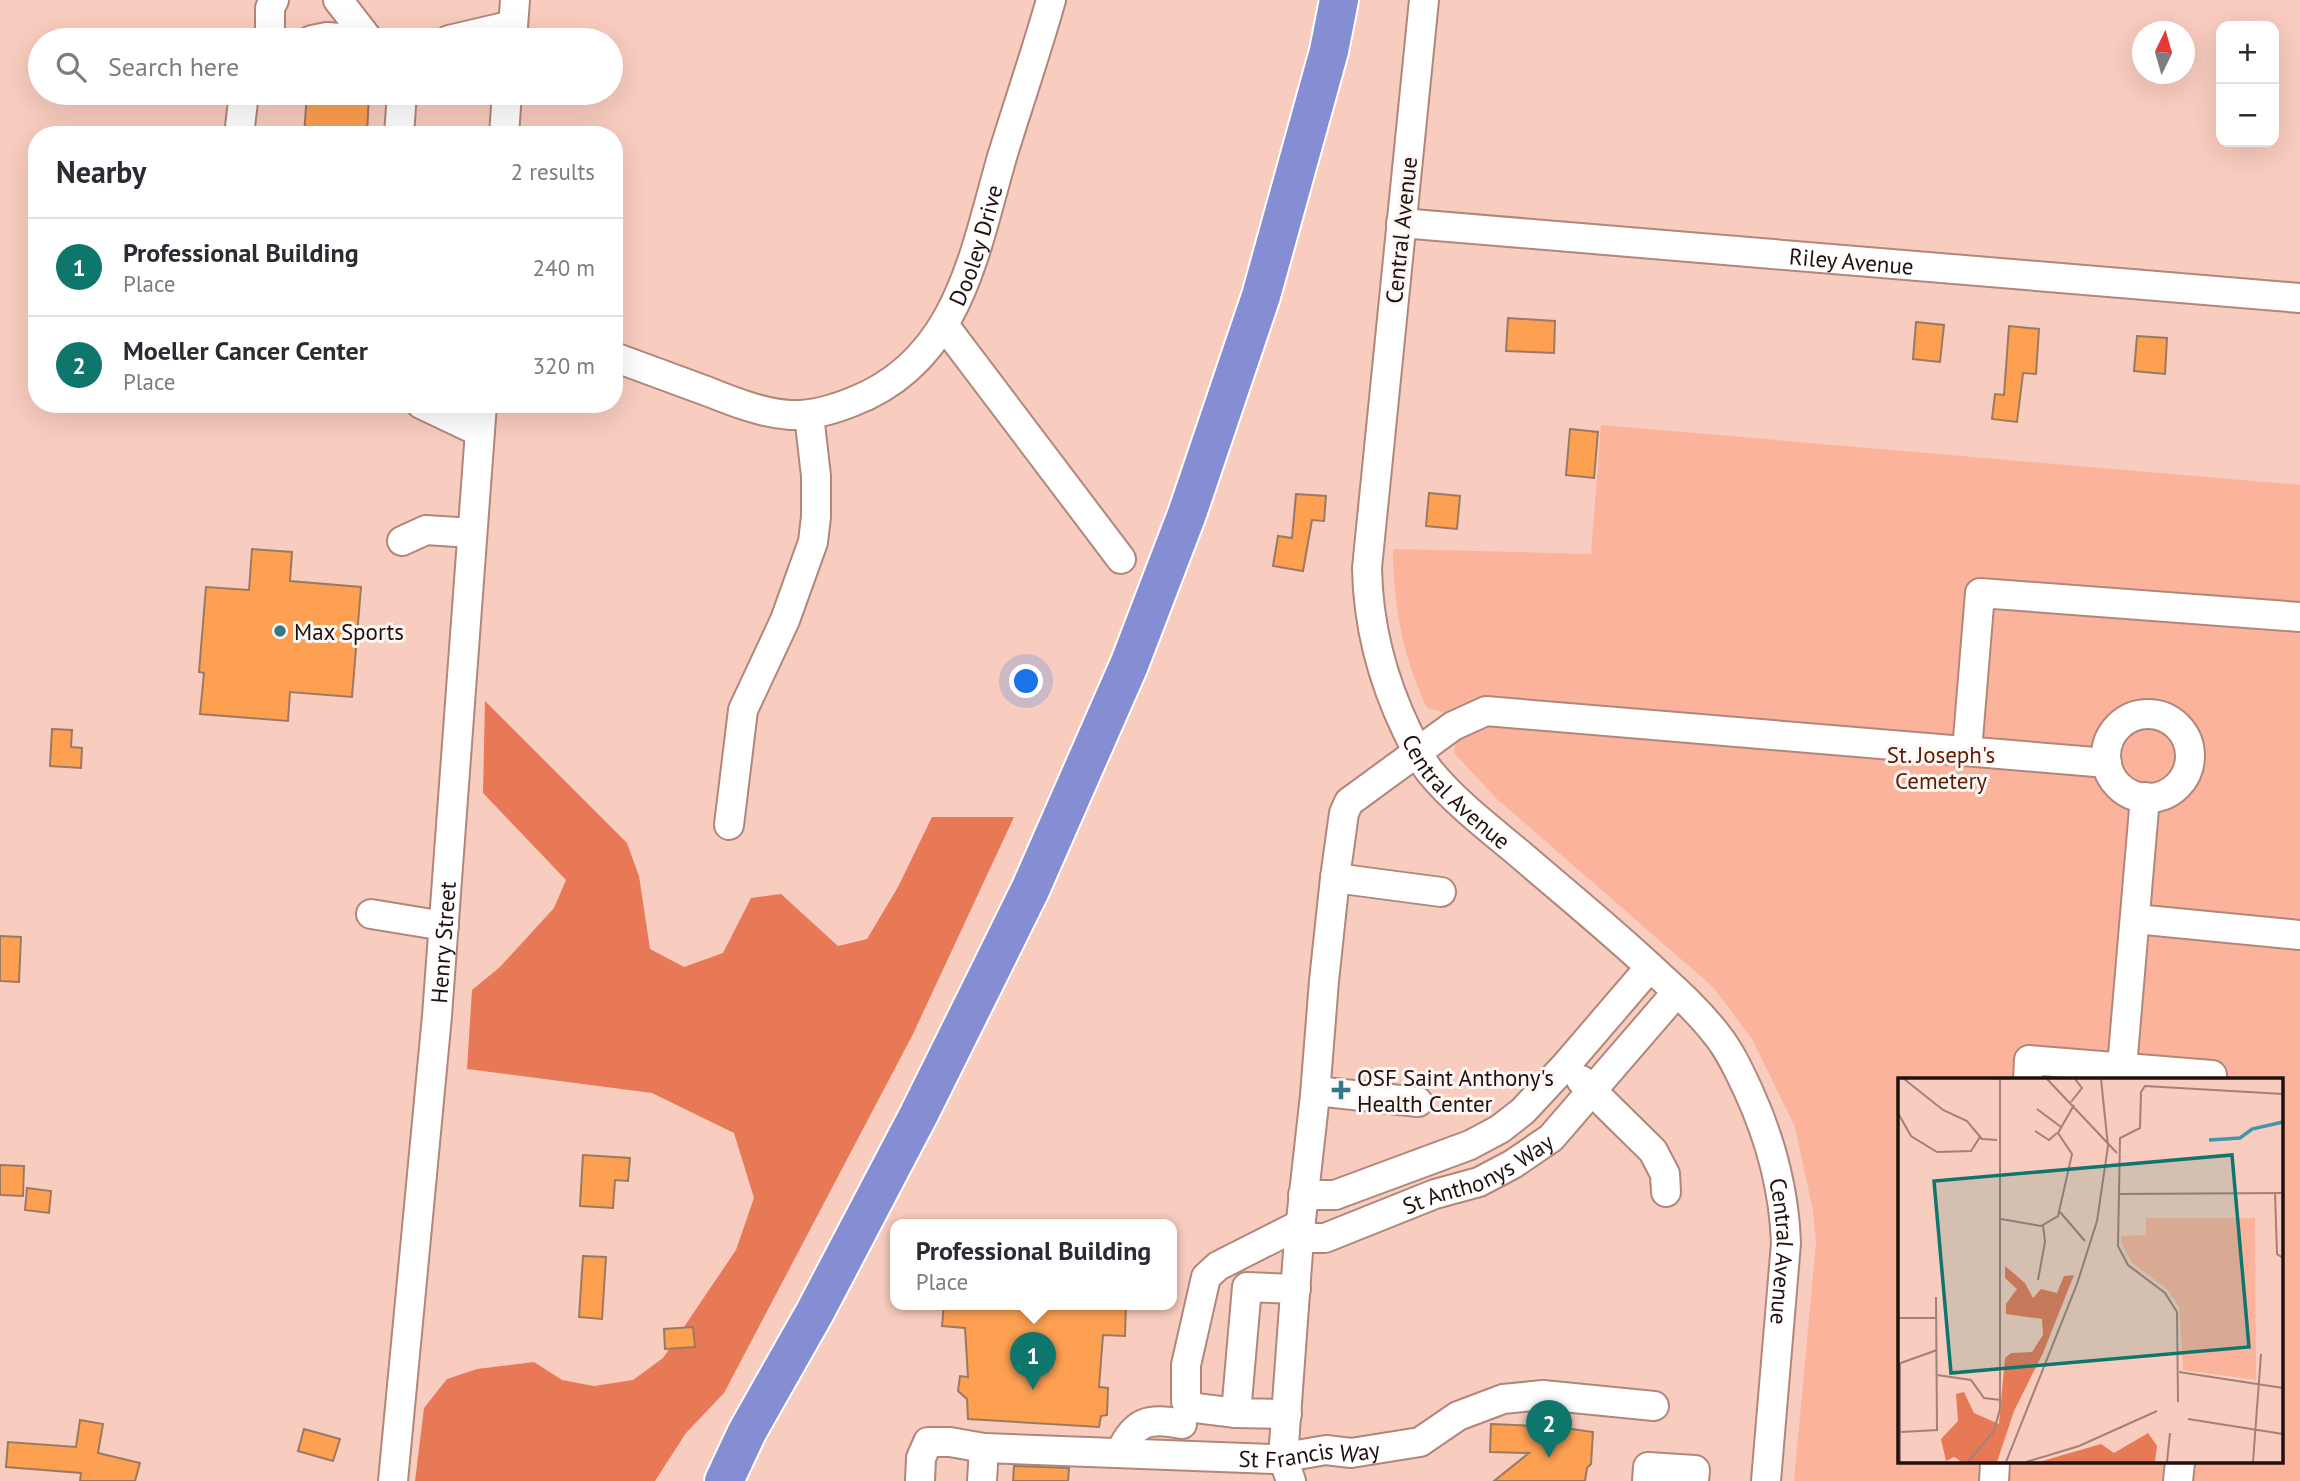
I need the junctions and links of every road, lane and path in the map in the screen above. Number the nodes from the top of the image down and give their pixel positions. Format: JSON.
{"nodes":[{"id":1,"x":274,"y":0,"type":"edge"},
{"id":2,"x":338,"y":0,"type":"edge"},
{"id":3,"x":1051,"y":0,"type":"edge"},
{"id":4,"x":1339,"y":0,"type":"edge"},
{"id":5,"x":1424,"y":0,"type":"edge"},
{"id":6,"x":513,"y":22,"type":"edge"},
{"id":7,"x":270,"y":28,"type":"edge"},
{"id":8,"x":358,"y":28,"type":"edge"},
{"id":9,"x":492,"y":28,"type":"edge"},
{"id":10,"x":243,"y":105,"type":"edge"},
{"id":11,"x":401,"y":105,"type":"edge"},
{"id":12,"x":507,"y":105,"type":"edge"},
{"id":13,"x":240,"y":126,"type":"edge"},
{"id":14,"x":400,"y":126,"type":"edge"},
{"id":15,"x":505,"y":126,"type":"edge"},
{"id":16,"x":1401,"y":223,"type":"junction"},
{"id":17,"x":2300,"y":298,"type":"edge"},
{"id":18,"x":944,"y":325,"type":"junction"},
{"id":19,"x":623,"y":360,"type":"edge"},
{"id":20,"x":440,"y":413,"type":"edge"},
{"id":21,"x":481,"y":413,"type":"edge"},
{"id":22,"x":809,"y":415,"type":"junction"},
{"id":23,"x":480,"y":432,"type":"junction"},
{"id":24,"x":472,"y":533,"type":"junction"},
{"id":25,"x":402,"y":541,"type":"dead end"},
{"id":26,"x":1121,"y":559,"type":"dead end"},
{"id":27,"x":2300,"y":617,"type":"edge"},
{"id":28,"x":1418,"y":751,"type":"junction"},
{"id":29,"x":1966,"y":751,"type":"junction"},
{"id":30,"x":2106,"y":763,"type":"junction"},
{"id":31,"x":2145,"y":797,"type":"junction"},
{"id":32,"x":729,"y":825,"type":"dead end"},
{"id":33,"x":1335,"y":878,"type":"junction"},
{"id":34,"x":1441,"y":892,"type":"dead end"},
{"id":35,"x":371,"y":914,"type":"dead end"},
{"id":36,"x":2135,"y":919,"type":"junction"},
{"id":37,"x":443,"y":926,"type":"junction"},
{"id":38,"x":2300,"y":934,"type":"edge"},
{"id":39,"x":1650,"y":967,"type":"junction"},
{"id":40,"x":1677,"y":992,"type":"junction"},
{"id":41,"x":1566,"y":1065,"type":"junction"},
{"id":42,"x":2122,"y":1067,"type":"junction"},
{"id":43,"x":2028,"y":1078,"type":"edge"},
{"id":44,"x":2212,"y":1078,"type":"edge"},
{"id":45,"x":1315,"y":1091,"type":"junction"},
{"id":46,"x":1593,"y":1092,"type":"junction"},
{"id":47,"x":1418,"y":1102,"type":"dead end"},
{"id":48,"x":1666,"y":1192,"type":"dead end"},
{"id":49,"x":1303,"y":1195,"type":"junction"},
{"id":50,"x":1300,"y":1231,"type":"junction"},
{"id":51,"x":1296,"y":1289,"type":"junction"},
{"id":52,"x":1654,"y":1406,"type":"dead end"},
{"id":53,"x":1236,"y":1413,"type":"junction"},
{"id":54,"x":1287,"y":1414,"type":"junction"},
{"id":55,"x":1189,"y":1416,"type":"junction"},
{"id":56,"x":984,"y":1448,"type":"junction"},
{"id":57,"x":1120,"y":1453,"type":"junction"},
{"id":58,"x":1203,"y":1469,"type":"edge"},
{"id":59,"x":1287,"y":1470,"type":"edge"},
{"id":60,"x":393,"y":1481,"type":"edge"},
{"id":61,"x":724,"y":1481,"type":"edge"},
{"id":62,"x":920,"y":1481,"type":"edge"},
{"id":63,"x":982,"y":1481,"type":"edge"},
{"id":64,"x":1647,"y":1481,"type":"edge"},
{"id":65,"x":1694,"y":1481,"type":"edge"},
{"id":66,"x":1766,"y":1481,"type":"edge"}],
"edges":[{"from":1,"to":7,"type":"street"},
{"from":2,"to":8,"type":"street"},
{"from":3,"to":18,"type":"street","name":"Dooley Drive"},
{"from":4,"to":61,"type":"highway"},
{"from":5,"to":16,"type":"street","name":"Central Avenue"},
{"from":6,"to":9,"type":"street"},
{"from":10,"to":13,"type":"street"},
{"from":11,"to":14,"type":"street"},
{"from":12,"to":15,"type":"street"},
{"from":16,"to":17,"type":"street","name":"Riley Avenue"},
{"from":16,"to":28,"type":"street","name":"Central Avenue"},
{"from":18,"to":22,"type":"street","name":"Dooley Drive"},
{"from":18,"to":26,"type":"street"},
{"from":19,"to":22,"type":"street","name":"Dooley Drive"},
{"from":20,"to":23,"type":"street"},
{"from":21,"to":23,"type":"street","name":"Henry Street"},
{"from":22,"to":32,"type":"street"},
{"from":23,"to":24,"type":"street","name":"Henry Street"},
{"from":24,"to":25,"type":"street"},
{"from":24,"to":37,"type":"street","name":"Henry Street"},
{"from":27,"to":29,"type":"street"},
{"from":28,"to":29,"type":"street"},
{"from":28,"to":33,"type":"street"},
{"from":28,"to":39,"type":"street","name":"Central Avenue"},
{"from":29,"to":30,"type":"street"},
{"from":30,"to":31,"type":"street"},
{"from":30,"to":31,"type":"street"},
{"from":31,"to":36,"type":"street"},
{"from":33,"to":34,"type":"street"},
{"from":33,"to":45,"type":"street"},
{"from":35,"to":37,"type":"street"},
{"from":36,"to":38,"type":"street"},
{"from":36,"to":42,"type":"street"},
{"from":37,"to":60,"type":"street","name":"Henry Street"},
{"from":39,"to":40,"type":"street","name":"Central Avenue"},
{"from":39,"to":41,"type":"street","name":"St Anthonys Way"},
{"from":40,"to":46,"type":"street","name":"St Anthonys Way"},
{"from":40,"to":66,"type":"street","name":"Central Avenue"},
{"from":41,"to":46,"type":"street"},
{"from":41,"to":49,"type":"street","name":"St Anthonys Way"},
{"from":42,"to":43,"type":"street"},
{"from":42,"to":44,"type":"street"},
{"from":45,"to":47,"type":"street"},
{"from":45,"to":49,"type":"street"},
{"from":46,"to":48,"type":"street"},
{"from":46,"to":50,"type":"street","name":"St Anthonys Way"},
{"from":49,"to":50,"type":"street"},
{"from":50,"to":51,"type":"street"},
{"from":50,"to":55,"type":"street"},
{"from":51,"to":53,"type":"street"},
{"from":51,"to":54,"type":"street"},
{"from":52,"to":59,"type":"street","name":"St Francis Way"},
{"from":53,"to":54,"type":"street"},
{"from":53,"to":55,"type":"street"},
{"from":54,"to":59,"type":"street"},
{"from":55,"to":57,"type":"street"},
{"from":55,"to":58,"type":"street"},
{"from":56,"to":57,"type":"street","name":"St Francis Way"},
{"from":56,"to":62,"type":"street","name":"St Francis Way"},
{"from":56,"to":63,"type":"street"},
{"from":57,"to":58,"type":"street","name":"St Francis Way"},
{"from":58,"to":59,"type":"street","name":"St Francis Way"},
{"from":64,"to":65,"type":"street"}]}
